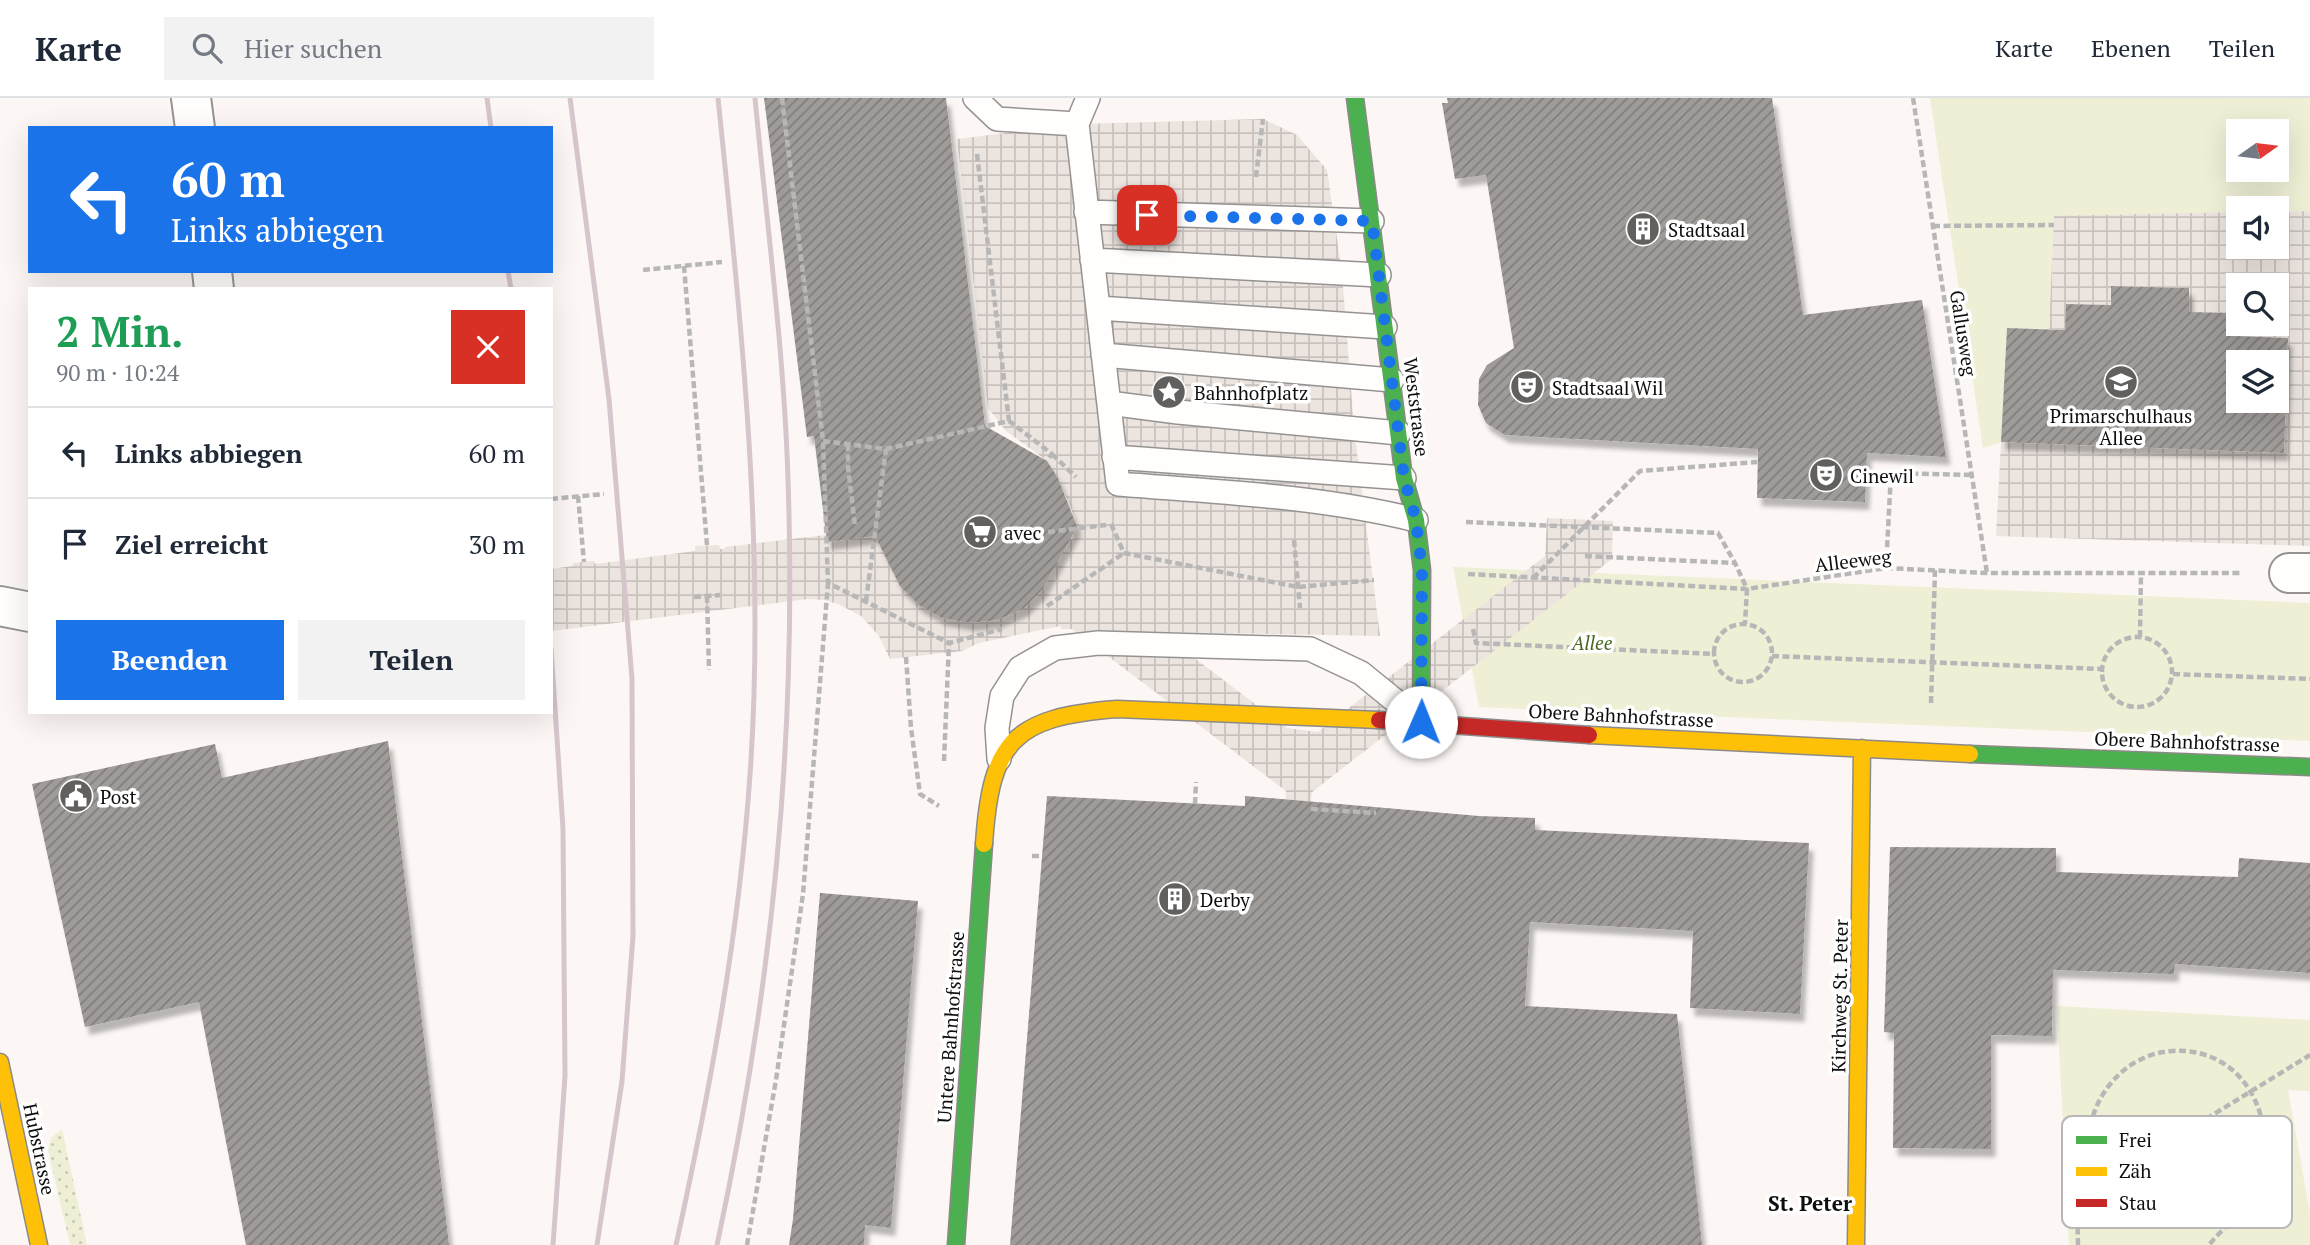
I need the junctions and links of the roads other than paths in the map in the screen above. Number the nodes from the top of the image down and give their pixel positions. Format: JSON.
{"nodes":[{"id":1,"x":191,"y":98,"type":"edge"},
{"id":2,"x":975,"y":98,"type":"edge"},
{"id":3,"x":1088,"y":98,"type":"edge"},
{"id":4,"x":1355,"y":98,"type":"edge"},
{"id":5,"x":1077,"y":124,"type":"junction"},
{"id":6,"x":195,"y":126,"type":"edge"},
{"id":7,"x":1086,"y":212,"type":"junction"},
{"id":8,"x":1372,"y":221,"type":"junction"},
{"id":9,"x":1092,"y":260,"type":"junction"},
{"id":10,"x":1379,"y":275,"type":"junction"},
{"id":11,"x":1098,"y":308,"type":"junction"},
{"id":12,"x":1385,"y":327,"type":"junction"},
{"id":13,"x":1103,"y":355,"type":"junction"},
{"id":14,"x":1392,"y":380,"type":"junction"},
{"id":15,"x":1108,"y":403,"type":"junction"},
{"id":16,"x":1399,"y":433,"type":"junction"},
{"id":17,"x":1114,"y":457,"type":"junction"},
{"id":18,"x":1404,"y":478,"type":"junction"},
{"id":19,"x":1416,"y":520,"type":"junction"},
{"id":20,"x":0,"y":606,"type":"edge"},
{"id":21,"x":28,"y":612,"type":"edge"},
{"id":22,"x":1421,"y":722,"type":"junction"},
{"id":23,"x":1862,"y":748,"type":"junction"},
{"id":24,"x":999,"y":759,"type":"junction"},
{"id":25,"x":2310,"y":767,"type":"edge"},
{"id":26,"x":986,"y":811,"type":"joint"},
{"id":27,"x":0,"y":1062,"type":"edge"},
{"id":28,"x":39,"y":1245,"type":"edge"},
{"id":29,"x":956,"y":1245,"type":"edge"},
{"id":30,"x":1856,"y":1245,"type":"edge"}],
"edges":[{"from":1,"to":6,"type":"street"},
{"from":2,"to":5,"type":"lane"},
{"from":3,"to":5,"type":"lane"},
{"from":4,"to":8,"type":"street","name":"Weststrasse"},
{"from":5,"to":7,"type":"lane"},
{"from":7,"to":8,"type":"lane"},
{"from":7,"to":9,"type":"lane"},
{"from":8,"to":10,"type":"street","name":"Weststrasse"},
{"from":9,"to":10,"type":"lane"},
{"from":9,"to":11,"type":"lane"},
{"from":10,"to":12,"type":"street","name":"Weststrasse"},
{"from":11,"to":12,"type":"lane"},
{"from":11,"to":13,"type":"lane"},
{"from":12,"to":14,"type":"street","name":"Weststrasse"},
{"from":13,"to":14,"type":"lane"},
{"from":13,"to":15,"type":"lane"},
{"from":14,"to":16,"type":"street","name":"Weststrasse"},
{"from":15,"to":16,"type":"lane"},
{"from":15,"to":17,"type":"lane"},
{"from":16,"to":18,"type":"street","name":"Weststrasse"},
{"from":17,"to":18,"type":"lane"},
{"from":17,"to":19,"type":"lane"},
{"from":18,"to":19,"type":"street","name":"Weststrasse"},
{"from":19,"to":22,"type":"street","name":"Weststrasse"},
{"from":20,"to":21,"type":"street"},
{"from":22,"to":23,"type":"street","name":"Obere Bahnhofstrasse"},
{"from":22,"to":24,"type":"street","name":"Obere Bahnhofstrasse"},
{"from":22,"to":24,"type":"lane"},
{"from":23,"to":25,"type":"street","name":"Obere Bahnhofstrasse"},
{"from":23,"to":30,"type":"street","name":"Kirchweg St. Peter"},
{"from":24,"to":26,"type":"street","name":"Obere Bahnhofstrasse"},
{"from":26,"to":29,"type":"street","name":"Untere Bahnhofstrasse"},
{"from":27,"to":28,"type":"street","name":"Hubstrasse"}]}
